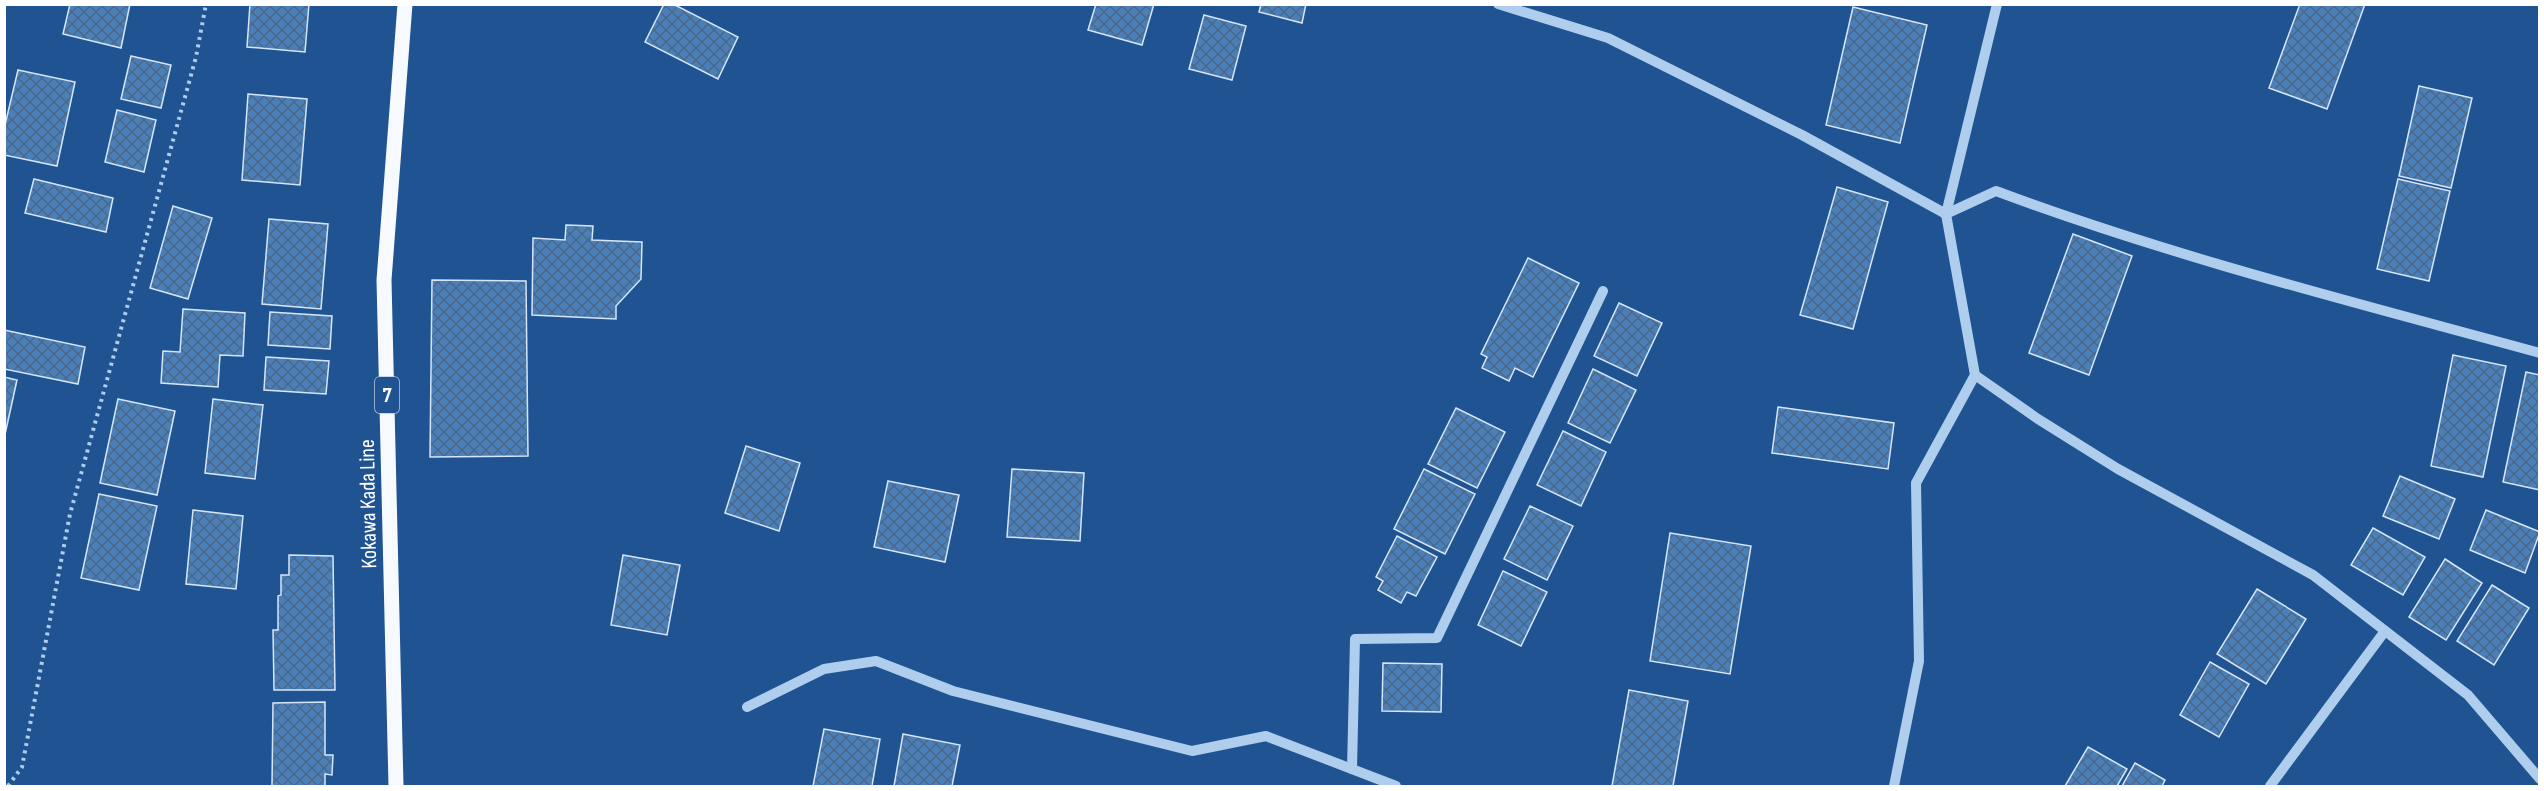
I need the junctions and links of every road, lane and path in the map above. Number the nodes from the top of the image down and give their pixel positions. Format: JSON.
{"nodes":[{"id":1,"x":206,"y":4,"type":"edge"},
{"id":2,"x":405,"y":4,"type":"edge"},
{"id":3,"x":1498,"y":4,"type":"edge"},
{"id":4,"x":1997,"y":4,"type":"edge"},
{"id":5,"x":1946,"y":214,"type":"junction"},
{"id":6,"x":1603,"y":291,"type":"dead end"},
{"id":7,"x":2540,"y":353,"type":"edge"},
{"id":8,"x":1975,"y":375,"type":"junction"},
{"id":9,"x":2385,"y":631,"type":"junction"},
{"id":10,"x":747,"y":707,"type":"dead end"},
{"id":11,"x":1352,"y":769,"type":"junction"},
{"id":12,"x":2540,"y":780,"type":"edge"},
{"id":13,"x":8,"y":786,"type":"edge"},
{"id":14,"x":396,"y":786,"type":"edge"},
{"id":15,"x":1396,"y":786,"type":"edge"},
{"id":16,"x":1894,"y":786,"type":"edge"},
{"id":17,"x":2270,"y":786,"type":"edge"}],
"edges":[{"from":1,"to":13,"type":"path"},
{"from":2,"to":14,"type":"main road","name":"Kokawa Kada Line","number":"7"},
{"from":3,"to":5,"type":"street"},
{"from":4,"to":5,"type":"street"},
{"from":5,"to":7,"type":"street"},
{"from":5,"to":8,"type":"street"},
{"from":6,"to":11,"type":"street"},
{"from":8,"to":9,"type":"street"},
{"from":8,"to":16,"type":"street"},
{"from":9,"to":12,"type":"street"},
{"from":9,"to":17,"type":"street"},
{"from":10,"to":11,"type":"street"},
{"from":11,"to":15,"type":"street"}]}
